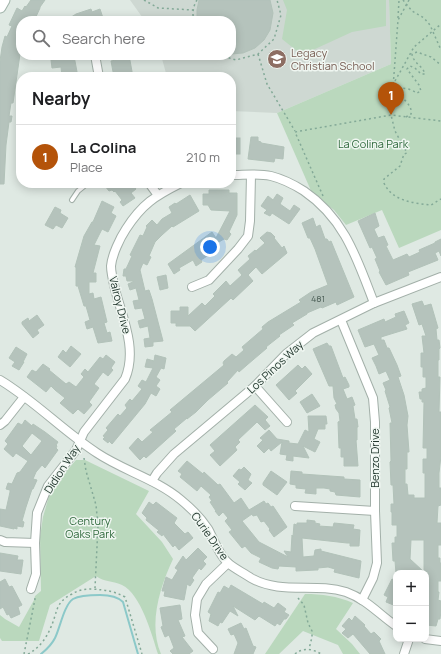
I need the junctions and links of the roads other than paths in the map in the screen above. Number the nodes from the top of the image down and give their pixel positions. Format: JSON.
{"nodes":[{"id":1,"x":4,"y":0,"type":"edge"},
{"id":2,"x":0,"y":7,"type":"edge"},
{"id":3,"x":96,"y":60,"type":"edge"},
{"id":4,"x":98,"y":72,"type":"edge"},
{"id":5,"x":236,"y":175,"type":"edge"},
{"id":6,"x":251,"y":175,"type":"junction"},
{"id":7,"x":82,"y":188,"type":"edge"},
{"id":8,"x":153,"y":188,"type":"edge"},
{"id":9,"x":170,"y":188,"type":"edge"},
{"id":10,"x":157,"y":194,"type":"junction"},
{"id":11,"x":72,"y":200,"type":"dead end"},
{"id":12,"x":440,"y":280,"type":"edge"},
{"id":13,"x":192,"y":287,"type":"dead end"},
{"id":14,"x":374,"y":303,"type":"junction"},
{"id":15,"x":341,"y":320,"type":"junction"},
{"id":16,"x":0,"y":380,"type":"edge"},
{"id":17,"x":255,"y":386,"type":"junction"},
{"id":18,"x":24,"y":397,"type":"junction"},
{"id":19,"x":287,"y":422,"type":"dead end"},
{"id":20,"x":0,"y":425,"type":"edge"},
{"id":21,"x":80,"y":441,"type":"junction"},
{"id":22,"x":152,"y":481,"type":"junction"},
{"id":23,"x":295,"y":506,"type":"dead end"},
{"id":24,"x":375,"y":511,"type":"junction"},
{"id":25,"x":0,"y":540,"type":"edge"},
{"id":26,"x":35,"y":543,"type":"junction"},
{"id":27,"x":228,"y":563,"type":"junction"},
{"id":28,"x":31,"y":589,"type":"road end"},
{"id":29,"x":362,"y":600,"type":"junction"},
{"id":30,"x":393,"y":624,"type":"edge"},
{"id":31,"x":429,"y":640,"type":"edge"},
{"id":32,"x":441,"y":641,"type":"edge"},
{"id":33,"x":408,"y":642,"type":"edge"},
{"id":34,"x":214,"y":648,"type":"dead end"},
{"id":35,"x":404,"y":654,"type":"edge"}],
"edges":[{"from":1,"to":2,"type":"street"},
{"from":3,"to":4,"type":"street"},
{"from":5,"to":6,"type":"street"},
{"from":6,"to":13,"type":"street"},
{"from":6,"to":14,"type":"street"},
{"from":7,"to":11,"type":"lane"},
{"from":8,"to":10,"type":"street"},
{"from":9,"to":10,"type":"street","name":"Valroy Drive"},
{"from":10,"to":21,"type":"street","name":"Valroy Drive"},
{"from":12,"to":14,"type":"street","name":"Los Pinos Way"},
{"from":14,"to":15,"type":"street","name":"Los Pinos Way"},
{"from":15,"to":17,"type":"street","name":"Los Pinos Way"},
{"from":15,"to":24,"type":"street","name":"Benzo Drive"},
{"from":16,"to":18,"type":"street","name":"Curie Drive"},
{"from":17,"to":19,"type":"street"},
{"from":17,"to":22,"type":"street","name":"Los Pinos Way"},
{"from":18,"to":20,"type":"street"},
{"from":18,"to":21,"type":"street","name":"Curie Drive"},
{"from":21,"to":22,"type":"street","name":"Curie Drive"},
{"from":21,"to":26,"type":"street","name":"Didion Way"},
{"from":22,"to":27,"type":"street","name":"Curie Drive"},
{"from":23,"to":24,"type":"street"},
{"from":24,"to":29,"type":"street","name":"Benzo Drive"},
{"from":25,"to":26,"type":"street"},
{"from":26,"to":28,"type":"street","name":"Didion Way"},
{"from":27,"to":29,"type":"street","name":"Curie Drive"},
{"from":27,"to":34,"type":"street"},
{"from":29,"to":30,"type":"street","name":"Curie Drive"},
{"from":31,"to":32,"type":"street"},
{"from":33,"to":35,"type":"street"}]}
